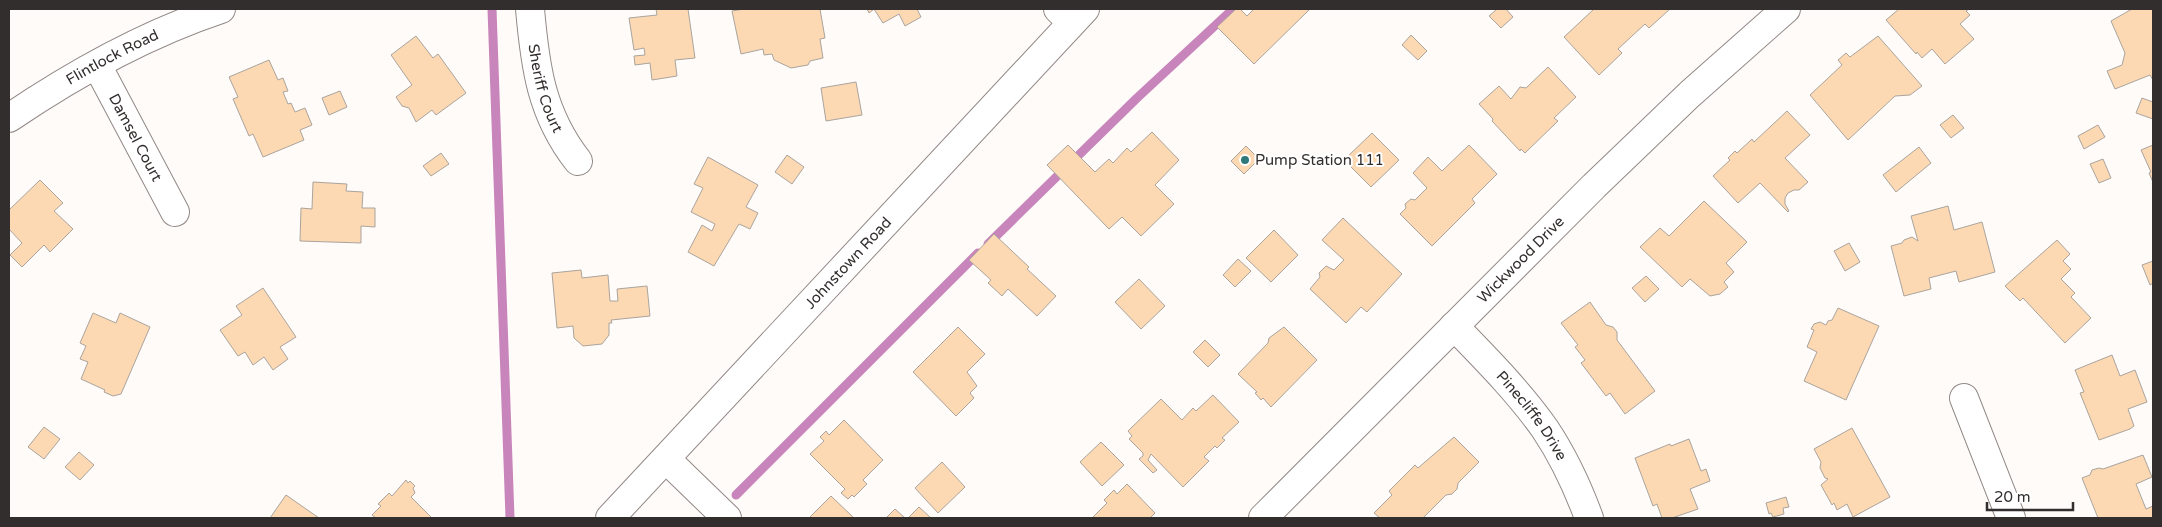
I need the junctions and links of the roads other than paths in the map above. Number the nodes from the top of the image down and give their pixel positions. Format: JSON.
{"nodes":[{"id":1,"x":221,"y":9,"type":"edge"},
{"id":2,"x":530,"y":9,"type":"edge"},
{"id":3,"x":1786,"y":9,"type":"edge"},
{"id":4,"x":1071,"y":13,"type":"edge"},
{"id":5,"x":97,"y":65,"type":"junction"},
{"id":6,"x":9,"y":118,"type":"edge"},
{"id":7,"x":578,"y":161,"type":"dead end"},
{"id":8,"x":175,"y":212,"type":"dead end"},
{"id":9,"x":1454,"y":326,"type":"junction"},
{"id":10,"x":1964,"y":398,"type":"dead end"},
{"id":11,"x":666,"y":459,"type":"junction"},
{"id":12,"x":610,"y":518,"type":"edge"},
{"id":13,"x":727,"y":518,"type":"edge"},
{"id":14,"x":1263,"y":518,"type":"edge"},
{"id":15,"x":1589,"y":518,"type":"edge"},
{"id":16,"x":2011,"y":518,"type":"edge"}],
"edges":[{"from":1,"to":5,"type":"street","name":"Flintlock Road"},
{"from":2,"to":7,"type":"street","name":"Sheriff Court"},
{"from":3,"to":9,"type":"street","name":"Wickwood Drive"},
{"from":4,"to":11,"type":"street","name":"Johnstown Road"},
{"from":5,"to":6,"type":"street","name":"Flintlock Road"},
{"from":5,"to":8,"type":"street","name":"Damsel Court"},
{"from":9,"to":14,"type":"street","name":"Wickwood Drive"},
{"from":9,"to":15,"type":"street","name":"Pinecliffe Drive"},
{"from":10,"to":16,"type":"street"},
{"from":11,"to":12,"type":"street","name":"Johnstown Road"},
{"from":11,"to":13,"type":"street"}]}
